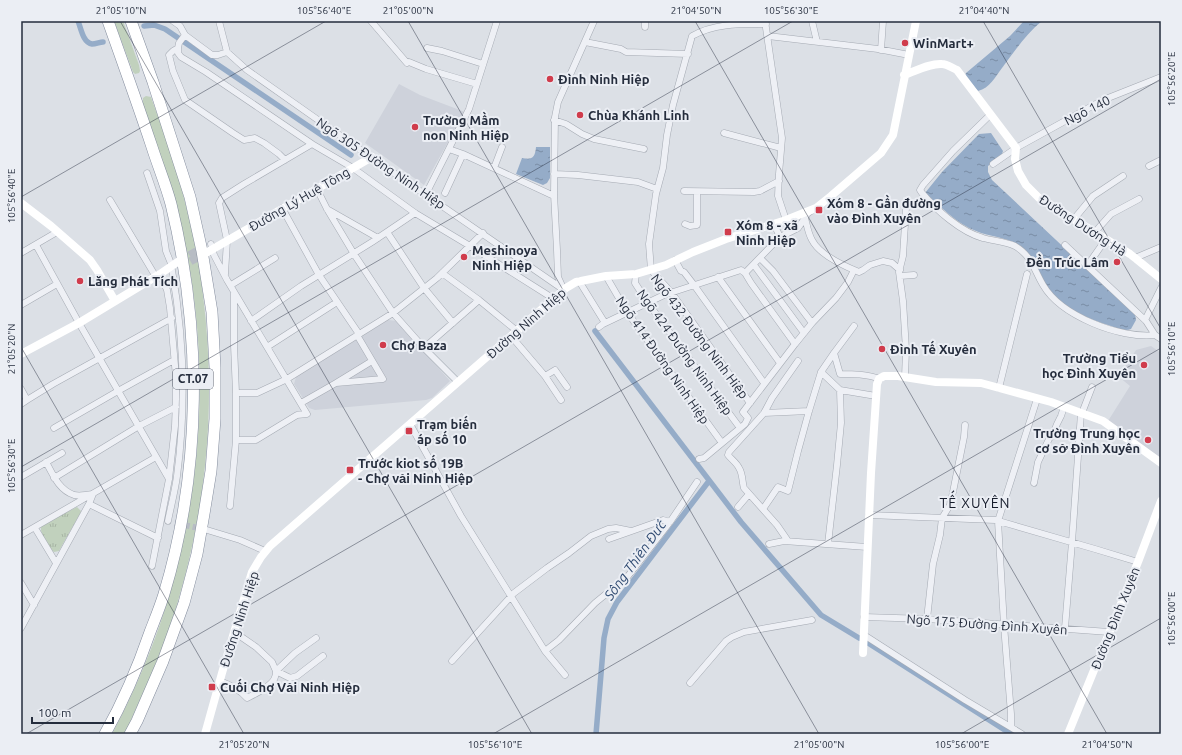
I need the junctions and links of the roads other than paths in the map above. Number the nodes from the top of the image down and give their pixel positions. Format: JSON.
{"nodes":[{"id":1,"x":108,"y":21,"type":"edge"},
{"id":2,"x":131,"y":21,"type":"edge"},
{"id":3,"x":173,"y":21,"type":"edge"},
{"id":4,"x":219,"y":21,"type":"edge"},
{"id":5,"x":372,"y":21,"type":"edge"},
{"id":6,"x":497,"y":21,"type":"edge"},
{"id":7,"x":594,"y":21,"type":"edge"},
{"id":8,"x":812,"y":21,"type":"edge"},
{"id":9,"x":883,"y":21,"type":"edge"},
{"id":10,"x":916,"y":21,"type":"edge"},
{"id":11,"x":765,"y":22,"type":"edge"},
{"id":12,"x":727,"y":23,"type":"edge"},
{"id":13,"x":184,"y":36,"type":"junction"},
{"id":14,"x":768,"y":36,"type":"junction"},
{"id":15,"x":585,"y":42,"type":"junction"},
{"id":16,"x":817,"y":42,"type":"junction"},
{"id":17,"x":178,"y":45,"type":"junction"},
{"id":18,"x":427,"y":48,"type":"dead end"},
{"id":19,"x":881,"y":50,"type":"junction"},
{"id":20,"x":227,"y":52,"type":"junction"},
{"id":21,"x":688,"y":54,"type":"junction"},
{"id":22,"x":908,"y":55,"type":"junction"},
{"id":23,"x":483,"y":64,"type":"junction"},
{"id":24,"x":904,"y":75,"type":"junction"},
{"id":25,"x":1161,"y":77,"type":"edge"},
{"id":26,"x":477,"y":84,"type":"junction"},
{"id":27,"x":990,"y":115,"type":"junction"},
{"id":28,"x":554,"y":120,"type":"junction"},
{"id":29,"x":724,"y":133,"type":"dead end"},
{"id":30,"x":312,"y":144,"type":"junction"},
{"id":31,"x":502,"y":147,"type":"dead end"},
{"id":32,"x":644,"y":148,"type":"dead end"},
{"id":33,"x":781,"y":148,"type":"junction"},
{"id":34,"x":1016,"y":148,"type":"junction"},
{"id":35,"x":449,"y":149,"type":"junction"},
{"id":36,"x":464,"y":154,"type":"junction"},
{"id":37,"x":372,"y":157,"type":"junction"},
{"id":38,"x":286,"y":160,"type":"junction"},
{"id":39,"x":1161,"y":160,"type":"edge"},
{"id":40,"x":993,"y":164,"type":"dead end"},
{"id":41,"x":1149,"y":166,"type":"dead end"},
{"id":42,"x":353,"y":168,"type":"junction"},
{"id":43,"x":494,"y":168,"type":"junction"},
{"id":44,"x":147,"y":174,"type":"dead end"},
{"id":45,"x":554,"y":174,"type":"junction"},
{"id":46,"x":1123,"y":176,"type":"dead end"},
{"id":47,"x":779,"y":181,"type":"junction"},
{"id":48,"x":317,"y":189,"type":"junction"},
{"id":49,"x":658,"y":189,"type":"junction"},
{"id":50,"x":684,"y":191,"type":"dead end"},
{"id":51,"x":697,"y":192,"type":"junction"},
{"id":52,"x":445,"y":193,"type":"dead end"},
{"id":53,"x":426,"y":194,"type":"junction"},
{"id":54,"x":554,"y":196,"type":"junction"},
{"id":55,"x":1139,"y":199,"type":"dead end"},
{"id":56,"x":110,"y":200,"type":"dead end"},
{"id":57,"x":21,"y":204,"type":"edge"},
{"id":58,"x":282,"y":208,"type":"junction"},
{"id":59,"x":816,"y":208,"type":"junction"},
{"id":60,"x":906,"y":208,"type":"dead end"},
{"id":61,"x":327,"y":209,"type":"junction"},
{"id":62,"x":415,"y":213,"type":"junction"},
{"id":63,"x":805,"y":218,"type":"junction"},
{"id":64,"x":1074,"y":219,"type":"junction"},
{"id":65,"x":786,"y":220,"type":"junction"},
{"id":66,"x":685,"y":224,"type":"dead end"},
{"id":67,"x":774,"y":224,"type":"junction"},
{"id":68,"x":57,"y":232,"type":"junction"},
{"id":69,"x":388,"y":232,"type":"junction"},
{"id":70,"x":1095,"y":232,"type":"junction"},
{"id":71,"x":483,"y":233,"type":"junction"},
{"id":72,"x":780,"y":237,"type":"junction"},
{"id":73,"x":378,"y":238,"type":"junction"},
{"id":74,"x":1106,"y":239,"type":"junction"},
{"id":75,"x":227,"y":240,"type":"junction"},
{"id":76,"x":36,"y":245,"type":"junction"},
{"id":77,"x":1064,"y":245,"type":"dead end"},
{"id":78,"x":470,"y":246,"type":"junction"},
{"id":79,"x":1161,"y":247,"type":"edge"},
{"id":80,"x":208,"y":248,"type":"joint"},
{"id":81,"x":21,"y":254,"type":"edge"},
{"id":82,"x":354,"y":254,"type":"junction"},
{"id":83,"x":275,"y":258,"type":"dead end"},
{"id":84,"x":760,"y":258,"type":"junction"},
{"id":85,"x":1135,"y":258,"type":"junction"},
{"id":86,"x":675,"y":260,"type":"junction"},
{"id":87,"x":754,"y":265,"type":"junction"},
{"id":88,"x":176,"y":266,"type":"junction"},
{"id":89,"x":1087,"y":266,"type":"junction"},
{"id":90,"x":651,"y":270,"type":"junction"},
{"id":91,"x":856,"y":271,"type":"junction"},
{"id":92,"x":442,"y":273,"type":"junction"},
{"id":93,"x":745,"y":273,"type":"junction"},
{"id":94,"x":900,"y":273,"type":"junction"},
{"id":95,"x":636,"y":274,"type":"junction"},
{"id":96,"x":1027,"y":274,"type":"dead end"},
{"id":97,"x":225,"y":275,"type":"junction"},
{"id":98,"x":319,"y":275,"type":"junction"},
{"id":99,"x":914,"y":275,"type":"dead end"},
{"id":100,"x":158,"y":276,"type":"junction"},
{"id":101,"x":606,"y":276,"type":"junction"},
{"id":102,"x":718,"y":277,"type":"junction"},
{"id":103,"x":1161,"y":279,"type":"edge"},
{"id":104,"x":579,"y":281,"type":"junction"},
{"id":105,"x":58,"y":284,"type":"junction"},
{"id":106,"x":694,"y":285,"type":"junction"},
{"id":107,"x":232,"y":288,"type":"junction"},
{"id":108,"x":424,"y":288,"type":"junction"},
{"id":109,"x":1161,"y":288,"type":"edge"},
{"id":110,"x":564,"y":290,"type":"junction"},
{"id":111,"x":671,"y":292,"type":"junction"},
{"id":112,"x":554,"y":299,"type":"junction"},
{"id":113,"x":479,"y":300,"type":"junction"},
{"id":114,"x":115,"y":301,"type":"junction"},
{"id":115,"x":337,"y":302,"type":"junction"},
{"id":116,"x":648,"y":303,"type":"junction"},
{"id":117,"x":21,"y":305,"type":"edge"},
{"id":118,"x":627,"y":312,"type":"junction"},
{"id":119,"x":393,"y":313,"type":"junction"},
{"id":120,"x":172,"y":318,"type":"junction"},
{"id":121,"x":1145,"y":320,"type":"junction"},
{"id":122,"x":251,"y":321,"type":"junction"},
{"id":123,"x":605,"y":322,"type":"junction"},
{"id":124,"x":79,"y":323,"type":"junction"},
{"id":125,"x":453,"y":323,"type":"junction"},
{"id":126,"x":812,"y":323,"type":"junction"},
{"id":127,"x":854,"y":326,"type":"dead end"},
{"id":128,"x":598,"y":327,"type":"dead end"},
{"id":129,"x":514,"y":333,"type":"junction"},
{"id":130,"x":804,"y":333,"type":"junction"},
{"id":131,"x":358,"y":335,"type":"junction"},
{"id":132,"x":1155,"y":335,"type":"junction"},
{"id":133,"x":1161,"y":339,"type":"edge"},
{"id":134,"x":795,"y":344,"type":"junction"},
{"id":135,"x":267,"y":347,"type":"junction"},
{"id":136,"x":424,"y":348,"type":"junction"},
{"id":137,"x":834,"y":353,"type":"junction"},
{"id":138,"x":21,"y":354,"type":"edge"},
{"id":139,"x":100,"y":358,"type":"junction"},
{"id":140,"x":174,"y":360,"type":"junction"},
{"id":141,"x":372,"y":361,"type":"junction"},
{"id":142,"x":798,"y":361,"type":"dead end"},
{"id":143,"x":780,"y":363,"type":"junction"},
{"id":144,"x":821,"y":372,"type":"junction"},
{"id":145,"x":545,"y":376,"type":"junction"},
{"id":146,"x":905,"y":377,"type":"junction"},
{"id":147,"x":287,"y":379,"type":"junction"},
{"id":148,"x":880,"y":379,"type":"junction"},
{"id":149,"x":336,"y":382,"type":"junction"},
{"id":150,"x":458,"y":382,"type":"junction"},
{"id":151,"x":764,"y":383,"type":"junction"},
{"id":152,"x":567,"y":387,"type":"dead end"},
{"id":153,"x":1092,"y":387,"type":"dead end"},
{"id":154,"x":999,"y":388,"type":"junction"},
{"id":155,"x":21,"y":389,"type":"edge"},
{"id":156,"x":840,"y":390,"type":"junction"},
{"id":157,"x":118,"y":391,"type":"junction"},
{"id":158,"x":236,"y":393,"type":"junction"},
{"id":159,"x":876,"y":396,"type":"junction"},
{"id":160,"x":1037,"y":399,"type":"junction"},
{"id":161,"x":27,"y":400,"type":"junction"},
{"id":162,"x":560,"y":400,"type":"dead end"},
{"id":163,"x":750,"y":402,"type":"junction"},
{"id":164,"x":301,"y":403,"type":"junction"},
{"id":165,"x":21,"y":404,"type":"edge"},
{"id":166,"x":176,"y":407,"type":"junction"},
{"id":167,"x":1064,"y":407,"type":"junction"},
{"id":168,"x":808,"y":411,"type":"junction"},
{"id":169,"x":764,"y":413,"type":"junction"},
{"id":170,"x":1081,"y":413,"type":"junction"},
{"id":171,"x":410,"y":424,"type":"junction"},
{"id":172,"x":965,"y":425,"type":"dead end"},
{"id":173,"x":139,"y":426,"type":"junction"},
{"id":174,"x":54,"y":428,"type":"dead end"},
{"id":175,"x":740,"y":428,"type":"junction"},
{"id":176,"x":236,"y":440,"type":"junction"},
{"id":177,"x":722,"y":443,"type":"junction"},
{"id":178,"x":62,"y":453,"type":"dead end"},
{"id":179,"x":156,"y":457,"type":"junction"},
{"id":180,"x":699,"y":459,"type":"dead end"},
{"id":181,"x":46,"y":462,"type":"junction"},
{"id":182,"x":1161,"y":463,"type":"edge"},
{"id":183,"x":21,"y":477,"type":"edge"},
{"id":184,"x":54,"y":478,"type":"junction"},
{"id":185,"x":169,"y":479,"type":"junction"},
{"id":186,"x":697,"y":482,"type":"dead end"},
{"id":187,"x":1034,"y":483,"type":"dead end"},
{"id":188,"x":93,"y":494,"type":"junction"},
{"id":189,"x":749,"y":494,"type":"junction"},
{"id":190,"x":1161,"y":501,"type":"edge"},
{"id":191,"x":89,"y":504,"type":"junction"},
{"id":192,"x":73,"y":505,"type":"junction"},
{"id":193,"x":230,"y":506,"type":"dead end"},
{"id":194,"x":738,"y":507,"type":"dead end"},
{"id":195,"x":763,"y":509,"type":"junction"},
{"id":196,"x":869,"y":515,"type":"junction"},
{"id":197,"x":82,"y":517,"type":"junction"},
{"id":198,"x":942,"y":518,"type":"junction"},
{"id":199,"x":161,"y":519,"type":"junction"},
{"id":200,"x":998,"y":521,"type":"junction"},
{"id":201,"x":670,"y":522,"type":"junction"},
{"id":202,"x":35,"y":528,"type":"junction"},
{"id":203,"x":206,"y":530,"type":"tunnel mouth"},
{"id":204,"x":631,"y":531,"type":"junction"},
{"id":205,"x":21,"y":535,"type":"edge"},
{"id":206,"x":158,"y":538,"type":"junction"},
{"id":207,"x":609,"y":539,"type":"dead end"},
{"id":208,"x":788,"y":541,"type":"junction"},
{"id":209,"x":1072,"y":542,"type":"junction"},
{"id":210,"x":769,"y":544,"type":"dead end"},
{"id":211,"x":828,"y":544,"type":"junction"},
{"id":212,"x":867,"y":547,"type":"junction"},
{"id":213,"x":265,"y":551,"type":"junction"},
{"id":214,"x":1138,"y":562,"type":"junction"},
{"id":215,"x":56,"y":563,"type":"junction"},
{"id":216,"x":152,"y":566,"type":"dead end"},
{"id":217,"x":21,"y":583,"type":"edge"},
{"id":218,"x":511,"y":596,"type":"junction"},
{"id":219,"x":34,"y":604,"type":"junction"},
{"id":220,"x":864,"y":617,"type":"junction"},
{"id":221,"x":927,"y":619,"type":"junction"},
{"id":222,"x":812,"y":620,"type":"dead end"},
{"id":223,"x":1004,"y":625,"type":"junction"},
{"id":224,"x":21,"y":628,"type":"edge"},
{"id":225,"x":1065,"y":628,"type":"junction"},
{"id":226,"x":1109,"y":632,"type":"junction"},
{"id":227,"x":864,"y":635,"type":"junction"},
{"id":228,"x":240,"y":636,"type":"dead end"},
{"id":229,"x":316,"y":638,"type":"dead end"},
{"id":230,"x":545,"y":651,"type":"junction"},
{"id":231,"x":863,"y":653,"type":"dead end"},
{"id":232,"x":323,"y":656,"type":"dead end"},
{"id":233,"x":452,"y":661,"type":"dead end"},
{"id":234,"x":276,"y":671,"type":"junction"},
{"id":235,"x":565,"y":674,"type":"dead end"},
{"id":236,"x":220,"y":681,"type":"junction"},
{"id":237,"x":690,"y":684,"type":"dead end"},
{"id":238,"x":1011,"y":727,"type":"junction"},
{"id":239,"x":105,"y":734,"type":"edge"},
{"id":240,"x":130,"y":734,"type":"edge"},
{"id":241,"x":205,"y":734,"type":"edge"},
{"id":242,"x":1022,"y":734,"type":"edge"},
{"id":243,"x":1068,"y":734,"type":"edge"}],
"edges":[{"from":1,"to":239,"type":"highway","number":"CT.07"},
{"from":2,"to":240,"type":"highway","number":"CT.07"},
{"from":3,"to":13,"type":"street"},
{"from":4,"to":20,"type":"street"},
{"from":5,"to":26,"type":"street"},
{"from":6,"to":23,"type":"street"},
{"from":7,"to":15,"type":"street"},
{"from":8,"to":16,"type":"street"},
{"from":9,"to":19,"type":"street"},
{"from":10,"to":22,"type":"main road","name":"Đường Ninh Hiệp"},
{"from":11,"to":12,"type":"street"},
{"from":11,"to":14,"type":"street"},
{"from":12,"to":21,"type":"street"},
{"from":13,"to":17,"type":"street"},
{"from":13,"to":20,"type":"street"},
{"from":14,"to":16,"type":"street"},
{"from":14,"to":33,"type":"street"},
{"from":15,"to":21,"type":"street"},
{"from":15,"to":28,"type":"street"},
{"from":16,"to":19,"type":"street"},
{"from":17,"to":30,"type":"street"},
{"from":17,"to":38,"type":"street"},
{"from":18,"to":23,"type":"street"},
{"from":19,"to":22,"type":"street"},
{"from":20,"to":37,"type":"street","name":"Ngõ 305 Đường Ninh Hiệp"},
{"from":21,"to":49,"type":"street"},
{"from":22,"to":24,"type":"main road","name":"Đường Ninh Hiệp"},
{"from":23,"to":26,"type":"street"},
{"from":24,"to":27,"type":"main road"},
{"from":24,"to":59,"type":"main road","name":"Đường Ninh Hiệp"},
{"from":25,"to":34,"type":"street","name":"Ngõ 140"},
{"from":26,"to":35,"type":"street"},
{"from":27,"to":34,"type":"main road"},
{"from":27,"to":132,"type":"street"},
{"from":28,"to":32,"type":"street"},
{"from":28,"to":45,"type":"street"},
{"from":29,"to":33,"type":"street"},
{"from":30,"to":38,"type":"street"},
{"from":30,"to":42,"type":"street"},
{"from":31,"to":43,"type":"street"},
{"from":33,"to":47,"type":"street"},
{"from":34,"to":40,"type":"street","name":"Ngõ 140"},
{"from":34,"to":64,"type":"main road","name":"Đường Dương Hà"},
{"from":35,"to":36,"type":"street"},
{"from":35,"to":53,"type":"street"},
{"from":36,"to":43,"type":"street"},
{"from":36,"to":52,"type":"street"},
{"from":37,"to":42,"type":"main road","name":"Đường Lý Huệ Tông"},
{"from":37,"to":53,"type":"street","name":"Ngõ 305 Đường Ninh Hiệp"},
{"from":38,"to":75,"type":"street"},
{"from":39,"to":41,"type":"street"},
{"from":42,"to":48,"type":"main road","name":"Đường Lý Huệ Tông"},
{"from":42,"to":62,"type":"street"},
{"from":43,"to":54,"type":"street"},
{"from":44,"to":88,"type":"street"},
{"from":45,"to":49,"type":"street"},
{"from":45,"to":54,"type":"street"},
{"from":46,"to":64,"type":"street"},
{"from":47,"to":51,"type":"street"},
{"from":47,"to":65,"type":"street"},
{"from":48,"to":58,"type":"main road","name":"Đường Lý Huệ Tông"},
{"from":48,"to":61,"type":"street"},
{"from":49,"to":90,"type":"street"},
{"from":50,"to":51,"type":"street"},
{"from":51,"to":66,"type":"street"},
{"from":53,"to":71,"type":"street","name":"Ngõ 305 Đường Ninh Hiệp"},
{"from":54,"to":110,"type":"street"},
{"from":55,"to":70,"type":"street"},
{"from":56,"to":100,"type":"street"},
{"from":57,"to":68,"type":"main road"},
{"from":58,"to":75,"type":"main road","name":"Đường Lý Huệ Tông"},
{"from":58,"to":98,"type":"street"},
{"from":59,"to":63,"type":"street"},
{"from":59,"to":65,"type":"main road","name":"Đường Ninh Hiệp"},
{"from":60,"to":94,"type":"street"},
{"from":61,"to":73,"type":"street"},
{"from":61,"to":82,"type":"street"},
{"from":62,"to":69,"type":"street"},
{"from":62,"to":78,"type":"street"},
{"from":63,"to":72,"type":"street"},
{"from":63,"to":91,"type":"street"},
{"from":64,"to":70,"type":"main road","name":"Đường Dương Hà"},
{"from":65,"to":67,"type":"main road","name":"Đường Ninh Hiệp"},
{"from":67,"to":72,"type":"street"},
{"from":67,"to":86,"type":"main road","name":"Đường Ninh Hiệp"},
{"from":68,"to":76,"type":"street"},
{"from":68,"to":114,"type":"main road"},
{"from":69,"to":73,"type":"street"},
{"from":69,"to":108,"type":"street"},
{"from":70,"to":74,"type":"main road","name":"Đường Dương Hà"},
{"from":71,"to":78,"type":"street"},
{"from":71,"to":110,"type":"street","name":"Ngõ 305 Đường Ninh Hiệp"},
{"from":72,"to":84,"type":"street"},
{"from":73,"to":82,"type":"street"},
{"from":74,"to":85,"type":"main road","name":"Đường Dương Hà"},
{"from":74,"to":89,"type":"street"},
{"from":75,"to":80,"type":"main road","name":"Đường Lý Huệ Tông"},
{"from":75,"to":97,"type":"street"},
{"from":76,"to":81,"type":"street"},
{"from":76,"to":105,"type":"street"},
{"from":77,"to":89,"type":"street"},
{"from":78,"to":92,"type":"street"},
{"from":78,"to":112,"type":"street"},
{"from":79,"to":85,"type":"street"},
{"from":80,"to":97,"type":"street"},
{"from":82,"to":98,"type":"street"},
{"from":82,"to":119,"type":"street"},
{"from":83,"to":107,"type":"street"},
{"from":84,"to":87,"type":"street"},
{"from":84,"to":126,"type":"street"},
{"from":85,"to":103,"type":"main road","name":"Đường Dương Hà"},
{"from":86,"to":90,"type":"main road","name":"Đường Ninh Hiệp"},
{"from":86,"to":106,"type":"street"},
{"from":87,"to":93,"type":"street"},
{"from":87,"to":130,"type":"street"},
{"from":88,"to":100,"type":"main road"},
{"from":88,"to":199,"type":"street"},
{"from":89,"to":121,"type":"street"},
{"from":90,"to":95,"type":"main road","name":"Đường Ninh Hiệp"},
{"from":90,"to":111,"type":"street","name":"Ngõ 432 Đường Ninh Hiệp"},
{"from":91,"to":94,"type":"street"},
{"from":91,"to":126,"type":"street"},
{"from":92,"to":108,"type":"street"},
{"from":92,"to":113,"type":"street"},
{"from":93,"to":102,"type":"street"},
{"from":93,"to":134,"type":"street"},
{"from":94,"to":99,"type":"street"},
{"from":94,"to":146,"type":"street"},
{"from":95,"to":101,"type":"main road","name":"Đường Ninh Hiệp"},
{"from":95,"to":116,"type":"street","name":"Ngõ 424 Đường Ninh Hiệp"},
{"from":96,"to":154,"type":"street"},
{"from":97,"to":107,"type":"street"},
{"from":98,"to":115,"type":"street"},
{"from":98,"to":122,"type":"street"},
{"from":100,"to":114,"type":"main road"},
{"from":100,"to":120,"type":"street"},
{"from":101,"to":104,"type":"main road","name":"Đường Ninh Hiệp"},
{"from":101,"to":118,"type":"street","name":"Ngõ 414 Đường Ninh Hiệp"},
{"from":102,"to":106,"type":"street"},
{"from":102,"to":143,"type":"street"},
{"from":104,"to":110,"type":"main road","name":"Đường Ninh Hiệp"},
{"from":104,"to":123,"type":"street"},
{"from":105,"to":117,"type":"street"},
{"from":105,"to":124,"type":"street"},
{"from":106,"to":111,"type":"street"},
{"from":106,"to":151,"type":"street"},
{"from":107,"to":122,"type":"street"},
{"from":107,"to":158,"type":"street"},
{"from":108,"to":119,"type":"street"},
{"from":108,"to":125,"type":"street"},
{"from":109,"to":121,"type":"street"},
{"from":110,"to":112,"type":"main road","name":"Đường Ninh Hiệp"},
{"from":111,"to":116,"type":"street"},
{"from":111,"to":163,"type":"street","name":"Ngõ 432 Đường Ninh Hiệp"},
{"from":112,"to":129,"type":"main road","name":"Đường Ninh Hiệp"},
{"from":113,"to":125,"type":"street"},
{"from":113,"to":129,"type":"street"},
{"from":114,"to":124,"type":"main road"},
{"from":115,"to":131,"type":"street"},
{"from":115,"to":135,"type":"street"},
{"from":116,"to":118,"type":"street"},
{"from":116,"to":175,"type":"street","name":"Ngõ 424 Đường Ninh Hiệp"},
{"from":118,"to":123,"type":"street"},
{"from":118,"to":177,"type":"street","name":"Ngõ 414 Đường Ninh Hiệp"},
{"from":119,"to":131,"type":"street"},
{"from":119,"to":136,"type":"street"},
{"from":120,"to":139,"type":"street"},
{"from":120,"to":140,"type":"street"},
{"from":121,"to":132,"type":"street"},
{"from":122,"to":135,"type":"street"},
{"from":123,"to":128,"type":"street"},
{"from":124,"to":138,"type":"main road"},
{"from":124,"to":139,"type":"street"},
{"from":125,"to":136,"type":"street"},
{"from":126,"to":130,"type":"street"},
{"from":127,"to":137,"type":"street"},
{"from":129,"to":145,"type":"street"},
{"from":129,"to":150,"type":"main road","name":"Đường Ninh Hiệp"},
{"from":130,"to":134,"type":"street"},
{"from":131,"to":141,"type":"street"},
{"from":131,"to":147,"type":"street"},
{"from":132,"to":133,"type":"street"},
{"from":134,"to":143,"type":"street"},
{"from":135,"to":147,"type":"street"},
{"from":136,"to":150,"type":"street"},
{"from":137,"to":144,"type":"street"},
{"from":137,"to":148,"type":"street"},
{"from":139,"to":157,"type":"street"},
{"from":139,"to":161,"type":"street"},
{"from":140,"to":157,"type":"street"},
{"from":140,"to":166,"type":"street"},
{"from":141,"to":149,"type":"street"},
{"from":141,"to":149,"type":"street"},
{"from":142,"to":169,"type":"street"},
{"from":143,"to":151,"type":"street"},
{"from":144,"to":156,"type":"street"},
{"from":144,"to":168,"type":"street"},
{"from":145,"to":152,"type":"street"},
{"from":145,"to":162,"type":"street"},
{"from":146,"to":148,"type":"main road"},
{"from":146,"to":154,"type":"main road"},
{"from":147,"to":158,"type":"street"},
{"from":147,"to":164,"type":"street"},
{"from":148,"to":159,"type":"main road"},
{"from":149,"to":164,"type":"street"},
{"from":150,"to":171,"type":"main road","name":"Đường Ninh Hiệp"},
{"from":151,"to":163,"type":"street"},
{"from":153,"to":170,"type":"street"},
{"from":154,"to":160,"type":"main road"},
{"from":155,"to":161,"type":"street"},
{"from":156,"to":159,"type":"street"},
{"from":156,"to":211,"type":"street"},
{"from":157,"to":173,"type":"street"},
{"from":157,"to":174,"type":"street"},
{"from":158,"to":176,"type":"street"},
{"from":159,"to":196,"type":"main road"},
{"from":160,"to":167,"type":"main road"},
{"from":160,"to":200,"type":"street"},
{"from":161,"to":165,"type":"street"},
{"from":163,"to":175,"type":"street"},
{"from":164,"to":176,"type":"street"},
{"from":166,"to":173,"type":"street"},
{"from":166,"to":185,"type":"street"},
{"from":167,"to":170,"type":"main road"},
{"from":167,"to":187,"type":"street"},
{"from":168,"to":169,"type":"street"},
{"from":168,"to":195,"type":"street"},
{"from":169,"to":189,"type":"street"},
{"from":170,"to":182,"type":"main road"},
{"from":170,"to":209,"type":"street"},
{"from":171,"to":213,"type":"main road","name":"Đường Ninh Hiệp"},
{"from":171,"to":218,"type":"street"},
{"from":172,"to":198,"type":"street"},
{"from":173,"to":179,"type":"street"},
{"from":173,"to":184,"type":"street"},
{"from":175,"to":177,"type":"street"},
{"from":176,"to":193,"type":"street"},
{"from":177,"to":180,"type":"street"},
{"from":178,"to":181,"type":"street"},
{"from":179,"to":185,"type":"street"},
{"from":179,"to":188,"type":"street"},
{"from":181,"to":183,"type":"street"},
{"from":181,"to":184,"type":"street"},
{"from":184,"to":188,"type":"street"},
{"from":185,"to":199,"type":"street"},
{"from":186,"to":201,"type":"street"},
{"from":188,"to":191,"type":"street"},
{"from":188,"to":192,"type":"street"},
{"from":189,"to":194,"type":"street"},
{"from":189,"to":195,"type":"street"},
{"from":190,"to":214,"type":"main road","name":"Đường Đình Xuyên"},
{"from":191,"to":197,"type":"street"},
{"from":191,"to":206,"type":"street"},
{"from":192,"to":197,"type":"street"},
{"from":192,"to":202,"type":"street"},
{"from":195,"to":208,"type":"street"},
{"from":196,"to":198,"type":"street"},
{"from":196,"to":212,"type":"main road"},
{"from":197,"to":215,"type":"street"},
{"from":198,"to":200,"type":"street"},
{"from":198,"to":221,"type":"street"},
{"from":199,"to":206,"type":"street"},
{"from":200,"to":209,"type":"street"},
{"from":200,"to":223,"type":"street"},
{"from":201,"to":204,"type":"street"},
{"from":201,"to":230,"type":"street"},
{"from":202,"to":205,"type":"street"},
{"from":202,"to":215,"type":"street"},
{"from":203,"to":213,"type":"street"},
{"from":204,"to":207,"type":"street"},
{"from":204,"to":218,"type":"street"},
{"from":206,"to":216,"type":"street"},
{"from":208,"to":210,"type":"street"},
{"from":208,"to":211,"type":"street"},
{"from":209,"to":214,"type":"street"},
{"from":209,"to":225,"type":"street"},
{"from":211,"to":212,"type":"street"},
{"from":212,"to":220,"type":"main road"},
{"from":213,"to":236,"type":"main road","name":"Đường Ninh Hiệp"},
{"from":214,"to":226,"type":"main road","name":"Đường Đình Xuyên"},
{"from":215,"to":219,"type":"street"},
{"from":217,"to":219,"type":"street"},
{"from":218,"to":230,"type":"street"},
{"from":218,"to":233,"type":"street"},
{"from":219,"to":224,"type":"street"},
{"from":220,"to":221,"type":"street","name":"Ngõ 175 Đường Đình Xuyên"},
{"from":220,"to":227,"type":"main road"},
{"from":221,"to":223,"type":"street","name":"Ngõ 175 Đường Đình Xuyên"},
{"from":222,"to":237,"type":"street"},
{"from":223,"to":225,"type":"street","name":"Ngõ 175 Đường Đình Xuyên"},
{"from":223,"to":238,"type":"street"},
{"from":225,"to":226,"type":"street","name":"Ngõ 175 Đường Đình Xuyên"},
{"from":226,"to":243,"type":"main road","name":"Đường Đình Xuyên"},
{"from":227,"to":231,"type":"main road"},
{"from":227,"to":238,"type":"street"},
{"from":228,"to":234,"type":"street"},
{"from":229,"to":234,"type":"street"},
{"from":230,"to":235,"type":"street"},
{"from":232,"to":234,"type":"street"},
{"from":234,"to":236,"type":"street"},
{"from":236,"to":241,"type":"main road","name":"Đường Ninh Hiệp"},
{"from":238,"to":242,"type":"street"}]}
